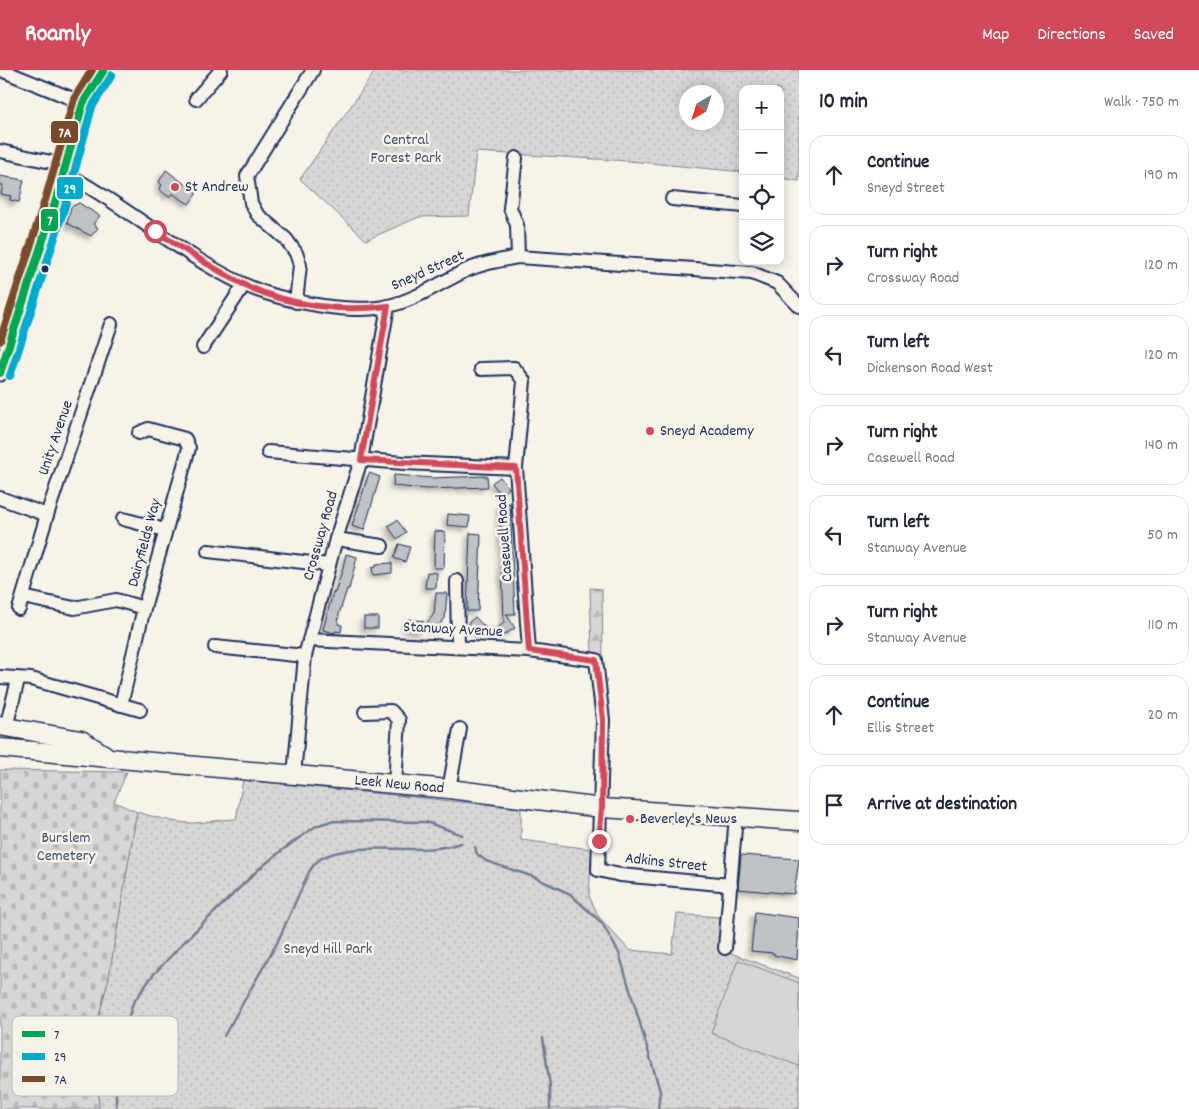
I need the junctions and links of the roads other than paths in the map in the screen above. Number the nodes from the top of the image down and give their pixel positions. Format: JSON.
{"nodes":[{"id":1,"x":1,"y":70,"type":"edge"},
{"id":2,"x":104,"y":70,"type":"edge"},
{"id":3,"x":221,"y":70,"type":"edge"},
{"id":4,"x":313,"y":70,"type":"edge"},
{"id":5,"x":196,"y":99,"type":"dead end"},
{"id":6,"x":83,"y":103,"type":"junction"},
{"id":7,"x":0,"y":151,"type":"edge"},
{"id":8,"x":516,"y":158,"type":"dead end"},
{"id":9,"x":64,"y":169,"type":"junction"},
{"id":10,"x":672,"y":199,"type":"dead end"},
{"id":11,"x":739,"y":206,"type":"edge"},
{"id":12,"x":518,"y":257,"type":"junction"},
{"id":13,"x":752,"y":267,"type":"edge"},
{"id":14,"x":244,"y":285,"type":"junction"},
{"id":15,"x":296,"y":302,"type":"junction"},
{"id":16,"x":388,"y":306,"type":"junction"},
{"id":17,"x":799,"y":306,"type":"edge"},
{"id":18,"x":111,"y":324,"type":"dead end"},
{"id":19,"x":203,"y":347,"type":"dead end"},
{"id":20,"x":1,"y":366,"type":"edge"},
{"id":21,"x":481,"y":369,"type":"dead end"},
{"id":22,"x":139,"y":432,"type":"dead end"},
{"id":23,"x":268,"y":452,"type":"dead end"},
{"id":24,"x":361,"y":460,"type":"junction"},
{"id":25,"x":516,"y":468,"type":"junction"},
{"id":26,"x":0,"y":498,"type":"edge"},
{"id":27,"x":47,"y":515,"type":"junction"},
{"id":28,"x":123,"y":519,"type":"dead end"},
{"id":29,"x":165,"y":530,"type":"junction"},
{"id":30,"x":336,"y":539,"type":"junction"},
{"id":31,"x":382,"y":546,"type":"dead end"},
{"id":32,"x":208,"y":551,"type":"dead end"},
{"id":33,"x":329,"y":565,"type":"junction"},
{"id":34,"x":457,"y":581,"type":"dead end"},
{"id":35,"x":144,"y":608,"type":"junction"},
{"id":36,"x":309,"y":640,"type":"junction"},
{"id":37,"x":216,"y":646,"type":"dead end"},
{"id":38,"x":458,"y":646,"type":"junction"},
{"id":39,"x":529,"y":651,"type":"junction"},
{"id":40,"x":305,"y":656,"type":"junction"},
{"id":41,"x":0,"y":677,"type":"edge"},
{"id":42,"x":18,"y":680,"type":"junction"},
{"id":43,"x":121,"y":705,"type":"junction"},
{"id":44,"x":140,"y":710,"type":"dead end"},
{"id":45,"x":365,"y":712,"type":"dead end"},
{"id":46,"x":3,"y":727,"type":"edge"},
{"id":47,"x":460,"y":729,"type":"dead end"},
{"id":48,"x":0,"y":748,"type":"edge"},
{"id":49,"x":108,"y":757,"type":"junction"},
{"id":50,"x":294,"y":775,"type":"junction"},
{"id":51,"x":395,"y":785,"type":"junction"},
{"id":52,"x":449,"y":789,"type":"junction"},
{"id":53,"x":602,"y":808,"type":"junction"},
{"id":54,"x":736,"y":816,"type":"junction"},
{"id":55,"x":799,"y":821,"type":"edge"},
{"id":56,"x":731,"y":885,"type":"junction"},
{"id":57,"x":725,"y":948,"type":"dead end"}],
"edges":[{"from":1,"to":6,"type":"street"},
{"from":2,"to":6,"type":"main road"},
{"from":3,"to":5,"type":"street"},
{"from":4,"to":15,"type":"street"},
{"from":6,"to":9,"type":"main road"},
{"from":7,"to":9,"type":"street","name":"Sneyd Street"},
{"from":8,"to":12,"type":"street"},
{"from":9,"to":14,"type":"street","name":"Sneyd Street"},
{"from":9,"to":20,"type":"main road"},
{"from":10,"to":11,"type":"street"},
{"from":12,"to":13,"type":"street","name":"Sneyd Street"},
{"from":12,"to":16,"type":"street","name":"Sneyd Street"},
{"from":13,"to":17,"type":"street","name":"Sneyd Street"},
{"from":14,"to":15,"type":"street","name":"Sneyd Street"},
{"from":14,"to":19,"type":"street"},
{"from":15,"to":16,"type":"street","name":"Sneyd Street"},
{"from":16,"to":24,"type":"street","name":"Crossway Road"},
{"from":18,"to":27,"type":"street","name":"Unity Avenue"},
{"from":21,"to":25,"type":"street","name":"Casewell Road"},
{"from":22,"to":29,"type":"street","name":"Dairyfields Way"},
{"from":23,"to":24,"type":"street"},
{"from":24,"to":25,"type":"street"},
{"from":24,"to":30,"type":"street","name":"Crossway Road"},
{"from":25,"to":39,"type":"street","name":"Casewell Road"},
{"from":26,"to":27,"type":"street"},
{"from":27,"to":35,"type":"street","name":"Unity Avenue"},
{"from":28,"to":29,"type":"street"},
{"from":29,"to":35,"type":"street","name":"Dairyfields Way"},
{"from":30,"to":31,"type":"street"},
{"from":30,"to":33,"type":"street","name":"Crossway Road"},
{"from":32,"to":33,"type":"street"},
{"from":33,"to":36,"type":"street","name":"Crossway Road"},
{"from":34,"to":38,"type":"street"},
{"from":35,"to":43,"type":"street","name":"Dairyfields Way"},
{"from":36,"to":38,"type":"street","name":"Stanway Avenue"},
{"from":36,"to":40,"type":"street","name":"Crossway Road"},
{"from":37,"to":40,"type":"street"},
{"from":38,"to":39,"type":"street","name":"Stanway Avenue"},
{"from":39,"to":53,"type":"street","name":"Stanway Avenue"},
{"from":40,"to":50,"type":"street","name":"Crossway Road"},
{"from":41,"to":42,"type":"street"},
{"from":42,"to":43,"type":"street"},
{"from":42,"to":46,"type":"street"},
{"from":43,"to":44,"type":"street"},
{"from":45,"to":51,"type":"street"},
{"from":46,"to":49,"type":"highway"},
{"from":47,"to":52,"type":"street"},
{"from":48,"to":49,"type":"highway","name":"Leek New Road"},
{"from":49,"to":50,"type":"highway","name":"Leek New Road"},
{"from":50,"to":51,"type":"highway","name":"Leek New Road"},
{"from":51,"to":52,"type":"highway","name":"Leek New Road"},
{"from":52,"to":53,"type":"highway","name":"Leek New Road"},
{"from":53,"to":54,"type":"highway","name":"Leek New Road"},
{"from":53,"to":56,"type":"street","name":"Adkins Street"},
{"from":54,"to":55,"type":"highway","name":"Leek New Road"},
{"from":54,"to":56,"type":"street"},
{"from":56,"to":57,"type":"street"}]}
